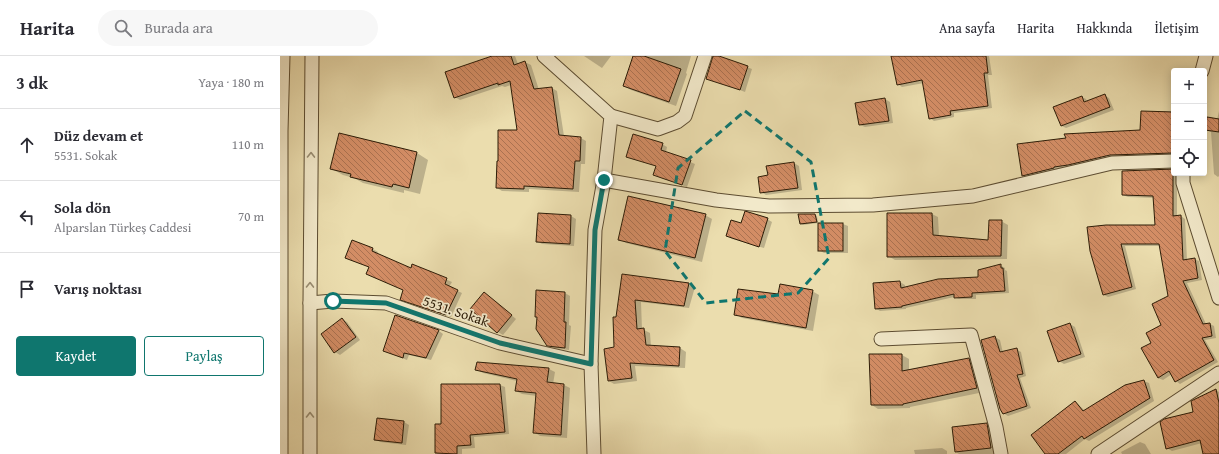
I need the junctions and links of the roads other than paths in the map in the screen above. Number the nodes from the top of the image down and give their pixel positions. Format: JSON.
{"nodes":[{"id":1,"x":283,"y":56,"type":"edge"},
{"id":2,"x":312,"y":56,"type":"edge"},
{"id":3,"x":544,"y":56,"type":"edge"},
{"id":4,"x":705,"y":56,"type":"edge"},
{"id":5,"x":1206,"y":56,"type":"edge"},
{"id":6,"x":1203,"y":68,"type":"edge"},
{"id":7,"x":611,"y":116,"type":"junction"},
{"id":8,"x":1171,"y":161,"type":"edge"},
{"id":9,"x":1183,"y":176,"type":"edge"},
{"id":10,"x":604,"y":180,"type":"junction"},
{"id":11,"x":1219,"y":298,"type":"edge"},
{"id":12,"x":310,"y":303,"type":"junction"},
{"id":13,"x":881,"y":339,"type":"dead end"},
{"id":14,"x":591,"y":364,"type":"junction"},
{"id":15,"x":1219,"y":373,"type":"edge"},
{"id":16,"x":281,"y":454,"type":"edge"},
{"id":17,"x":310,"y":454,"type":"edge"},
{"id":18,"x":594,"y":454,"type":"edge"},
{"id":19,"x":1001,"y":454,"type":"edge"},
{"id":20,"x":1098,"y":454,"type":"edge"}],
"edges":[{"from":1,"to":16,"type":"street"},
{"from":12,"to":2,"type":"street","one_way":true},
{"from":3,"to":7,"type":"street"},
{"from":4,"to":7,"type":"street"},
{"from":5,"to":6,"type":"street"},
{"from":7,"to":10,"type":"street"},
{"from":8,"to":10,"type":"street"},
{"from":9,"to":11,"type":"street"},
{"from":10,"to":14,"type":"street"},
{"from":12,"to":14,"type":"street","name":"5531. Sokak"},
{"from":17,"to":12,"type":"street","one_way":true},
{"from":13,"to":19,"type":"street"},
{"from":14,"to":18,"type":"street"},
{"from":15,"to":20,"type":"street"}]}
